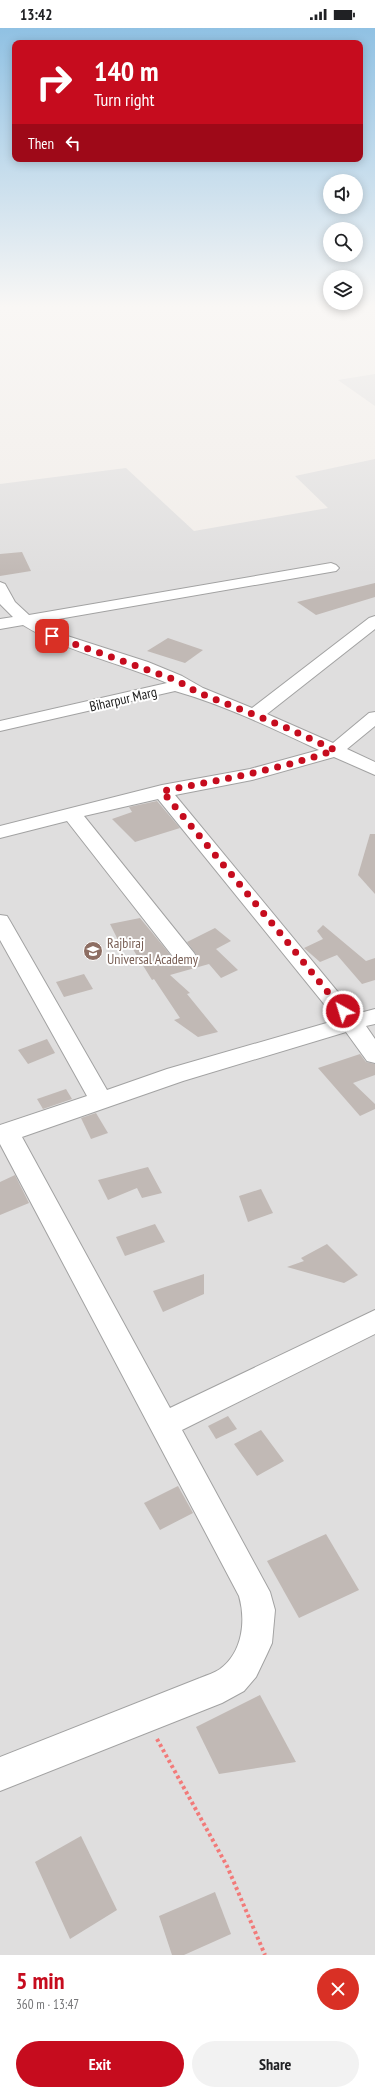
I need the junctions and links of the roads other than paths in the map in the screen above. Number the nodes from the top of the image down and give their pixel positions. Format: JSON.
{"nodes":[{"id":1,"x":331,"y":568,"type":"dead end"},
{"id":2,"x":0,"y":587,"type":"edge"},
{"id":3,"x":26,"y":620,"type":"junction"},
{"id":4,"x":375,"y":621,"type":"edge"},
{"id":5,"x":0,"y":624,"type":"edge"},
{"id":6,"x":197,"y":692,"type":"junction"},
{"id":7,"x":254,"y":715,"type":"junction"},
{"id":8,"x":375,"y":717,"type":"edge"},
{"id":9,"x":0,"y":726,"type":"edge"},
{"id":10,"x":335,"y":750,"type":"junction"},
{"id":11,"x":375,"y":770,"type":"edge"},
{"id":12,"x":162,"y":791,"type":"junction"},
{"id":13,"x":71,"y":813,"type":"junction"},
{"id":14,"x":0,"y":832,"type":"edge"},
{"id":15,"x":0,"y":921,"type":"edge"},
{"id":16,"x":186,"y":958,"type":"dead end"},
{"id":17,"x":375,"y":1016,"type":"edge"},
{"id":18,"x":352,"y":1023,"type":"junction"},
{"id":19,"x":375,"y":1055,"type":"edge"},
{"id":20,"x":100,"y":1100,"type":"junction"},
{"id":21,"x":4,"y":1134,"type":"edge"},
{"id":22,"x":375,"y":1321,"type":"edge"},
{"id":23,"x":165,"y":1425,"type":"junction"},
{"id":24,"x":0,"y":1774,"type":"edge"}],
"edges":[{"from":1,"to":3,"type":"street"},
{"from":2,"to":3,"type":"street"},
{"from":3,"to":5,"type":"street"},
{"from":3,"to":6,"type":"street"},
{"from":4,"to":7,"type":"street"},
{"from":6,"to":7,"type":"street","name":"Biharpur Marg"},
{"from":6,"to":9,"type":"street","name":"Biharpur Marg"},
{"from":7,"to":10,"type":"street","name":"Biharpur Marg"},
{"from":8,"to":10,"type":"street"},
{"from":10,"to":11,"type":"street","name":"Biharpur Marg"},
{"from":10,"to":12,"type":"street"},
{"from":12,"to":13,"type":"street"},
{"from":12,"to":18,"type":"street"},
{"from":13,"to":14,"type":"street"},
{"from":13,"to":16,"type":"street"},
{"from":15,"to":20,"type":"street"},
{"from":17,"to":18,"type":"street"},
{"from":18,"to":19,"type":"street"},
{"from":18,"to":20,"type":"street"},
{"from":20,"to":21,"type":"street"},
{"from":21,"to":23,"type":"street"},
{"from":22,"to":23,"type":"street"},
{"from":23,"to":24,"type":"street"}]}
